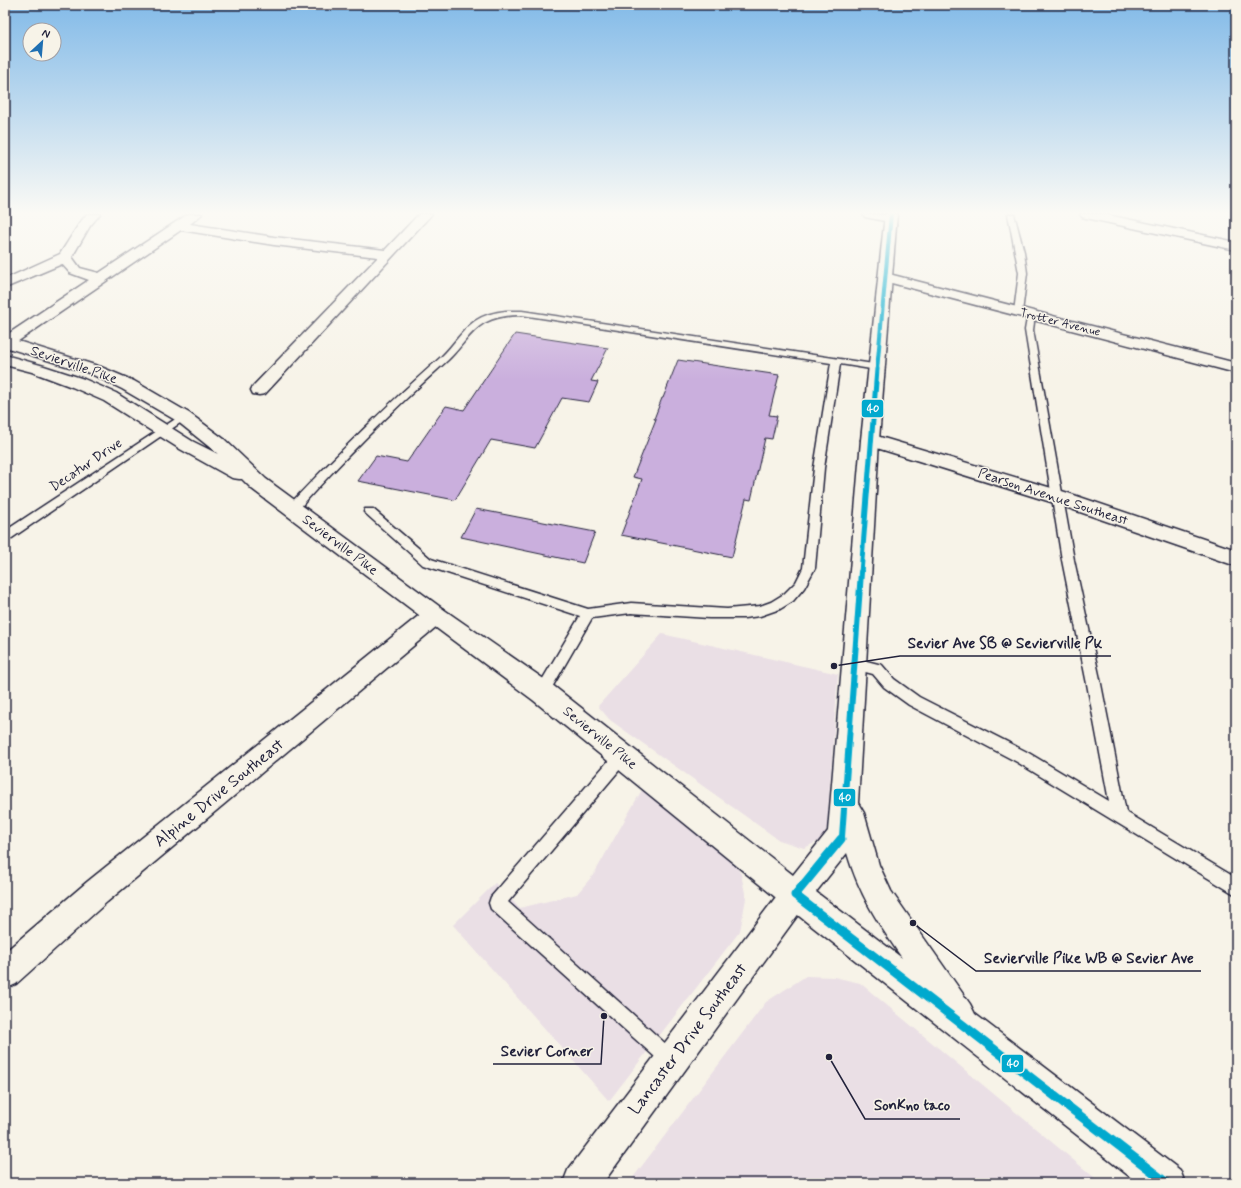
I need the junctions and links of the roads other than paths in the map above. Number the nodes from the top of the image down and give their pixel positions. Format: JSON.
{"nodes":[{"id":1,"x":37,"y":269,"type":"edge"},
{"id":2,"x":73,"y":269,"type":"edge"},
{"id":3,"x":113,"y":269,"type":"edge"},
{"id":4,"x":374,"y":269,"type":"edge"},
{"id":5,"x":886,"y":269,"type":"edge"},
{"id":6,"x":1022,"y":269,"type":"edge"},
{"id":7,"x":885,"y":277,"type":"junction"},
{"id":8,"x":100,"y":278,"type":"junction"},
{"id":9,"x":5,"y":284,"type":"edge"},
{"id":10,"x":1025,"y":314,"type":"junction"},
{"id":11,"x":5,"y":343,"type":"edge"},
{"id":12,"x":5,"y":360,"type":"edge"},
{"id":13,"x":836,"y":361,"type":"junction"},
{"id":14,"x":877,"y":367,"type":"junction"},
{"id":15,"x":1236,"y":368,"type":"edge"},
{"id":16,"x":259,"y":390,"type":"dead end"},
{"id":17,"x":183,"y":417,"type":"junction"},
{"id":18,"x":163,"y":430,"type":"junction"},
{"id":19,"x":870,"y":440,"type":"junction"},
{"id":20,"x":259,"y":484,"type":"junction"},
{"id":21,"x":1058,"y":497,"type":"junction"},
{"id":22,"x":292,"y":509,"type":"junction"},
{"id":23,"x":369,"y":512,"type":"dead end"},
{"id":24,"x":5,"y":537,"type":"edge"},
{"id":25,"x":1236,"y":558,"type":"edge"},
{"id":26,"x":588,"y":614,"type":"junction"},
{"id":27,"x":435,"y":615,"type":"junction"},
{"id":28,"x":855,"y":664,"type":"junction"},
{"id":29,"x":542,"y":692,"type":"junction"},
{"id":30,"x":622,"y":756,"type":"junction"},
{"id":31,"x":845,"y":795,"type":"junction"},
{"id":32,"x":1119,"y":816,"type":"junction"},
{"id":33,"x":1236,"y":887,"type":"edge"},
{"id":34,"x":795,"y":895,"type":"junction"},
{"id":35,"x":5,"y":973,"type":"edge"},
{"id":36,"x":968,"y":1029,"type":"junction"},
{"id":37,"x":672,"y":1061,"type":"junction"},
{"id":38,"x":581,"y":1183,"type":"edge"},
{"id":39,"x":1167,"y":1183,"type":"edge"}],
"edges":[{"from":1,"to":9,"type":"street"},
{"from":2,"to":8,"type":"street"},
{"from":3,"to":8,"type":"street"},
{"from":4,"to":16,"type":"street"},
{"from":5,"to":7,"type":"street","name":"Lancaster Drive Southeast"},
{"from":6,"to":10,"type":"lane"},
{"from":7,"to":10,"type":"street","name":"Trotter Avenue"},
{"from":7,"to":14,"type":"street","name":"Lancaster Drive Southeast"},
{"from":8,"to":11,"type":"street"},
{"from":10,"to":15,"type":"street","name":"Trotter Avenue"},
{"from":10,"to":21,"type":"lane"},
{"from":11,"to":17,"type":"street","name":"Sevierville Pike"},
{"from":12,"to":18,"type":"street","name":"Sevierville Pike"},
{"from":13,"to":14,"type":"lane"},
{"from":13,"to":22,"type":"lane"},
{"from":13,"to":26,"type":"lane"},
{"from":14,"to":19,"type":"street","name":"Lancaster Drive Southeast"},
{"from":17,"to":18,"type":"lane","name":"Decatur Drive"},
{"from":17,"to":20,"type":"street","name":"Sevierville Pike"},
{"from":18,"to":20,"type":"street","name":"Sevierville Pike"},
{"from":18,"to":24,"type":"lane","name":"Decatur Drive"},
{"from":19,"to":21,"type":"street","name":"Pearson Avenue Southeast"},
{"from":19,"to":28,"type":"street","name":"Lancaster Drive Southeast"},
{"from":20,"to":22,"type":"street","name":"Sevierville Pike"},
{"from":21,"to":25,"type":"street","name":"Pearson Avenue Southeast"},
{"from":21,"to":32,"type":"lane"},
{"from":22,"to":27,"type":"street","name":"Sevierville Pike"},
{"from":23,"to":26,"type":"lane"},
{"from":26,"to":29,"type":"lane"},
{"from":27,"to":29,"type":"street","name":"Sevierville Pike"},
{"from":27,"to":35,"type":"street","name":"Alpine Drive Southeast"},
{"from":28,"to":31,"type":"street","name":"Lancaster Drive Southeast"},
{"from":28,"to":32,"type":"lane"},
{"from":29,"to":30,"type":"street","name":"Sevierville Pike"},
{"from":30,"to":34,"type":"street","name":"Sevierville Pike"},
{"from":30,"to":37,"type":"lane"},
{"from":31,"to":34,"type":"street","name":"Lancaster Drive Southeast"},
{"from":31,"to":36,"type":"street"},
{"from":32,"to":33,"type":"lane"},
{"from":34,"to":36,"type":"street","name":"Sevierville Pike"},
{"from":34,"to":37,"type":"street","name":"Lancaster Drive Southeast"},
{"from":36,"to":39,"type":"street","name":"Sevierville Pike"},
{"from":37,"to":38,"type":"street","name":"Lancaster Drive Southeast"}]}
